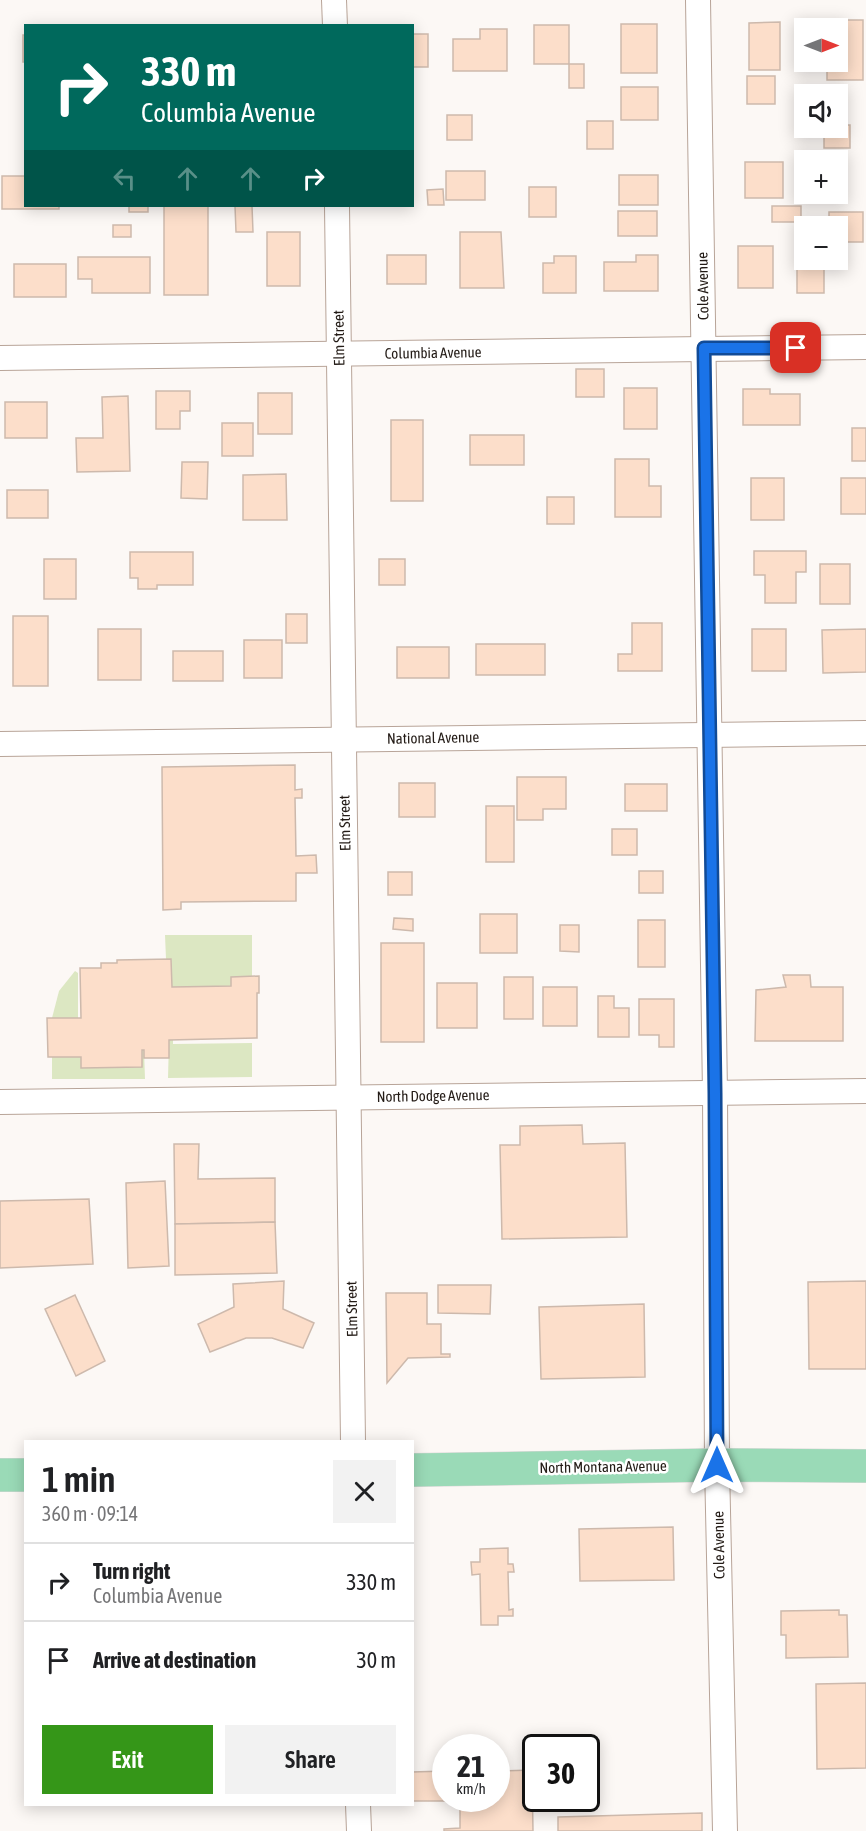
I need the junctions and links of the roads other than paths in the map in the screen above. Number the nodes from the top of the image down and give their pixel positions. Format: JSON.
{"nodes":[{"id":1,"x":334,"y":0,"type":"edge"},
{"id":2,"x":698,"y":0,"type":"edge"},
{"id":3,"x":334,"y":24,"type":"edge"},
{"id":4,"x":337,"y":207,"type":"edge"},
{"id":5,"x":866,"y":347,"type":"edge"},
{"id":6,"x":704,"y":348,"type":"junction"},
{"id":7,"x":339,"y":354,"type":"junction"},
{"id":8,"x":0,"y":358,"type":"edge"},
{"id":9,"x":866,"y":733,"type":"edge"},
{"id":10,"x":710,"y":735,"type":"junction"},
{"id":11,"x":345,"y":739,"type":"junction"},
{"id":12,"x":0,"y":744,"type":"edge"},
{"id":13,"x":866,"y":1091,"type":"edge"},
{"id":14,"x":715,"y":1093,"type":"junction"},
{"id":15,"x":349,"y":1098,"type":"junction"},
{"id":16,"x":0,"y":1102,"type":"edge"},
{"id":17,"x":353,"y":1440,"type":"edge"},
{"id":18,"x":717,"y":1465,"type":"junction"},
{"id":19,"x":866,"y":1466,"type":"edge"},
{"id":20,"x":414,"y":1470,"type":"edge"},
{"id":21,"x":0,"y":1475,"type":"edge"},
{"id":22,"x":24,"y":1475,"type":"edge"},
{"id":23,"x":358,"y":1806,"type":"edge"},
{"id":24,"x":359,"y":1831,"type":"edge"},
{"id":25,"x":725,"y":1831,"type":"edge"}],
"edges":[{"from":1,"to":3,"type":"street"},
{"from":2,"to":6,"type":"street","name":"Cole Avenue"},
{"from":4,"to":7,"type":"street","name":"Elm Street"},
{"from":5,"to":6,"type":"street","name":"Columbia Avenue"},
{"from":6,"to":7,"type":"street","name":"Columbia Avenue"},
{"from":6,"to":10,"type":"street","name":"Cole Avenue"},
{"from":7,"to":8,"type":"street","name":"Columbia Avenue"},
{"from":7,"to":11,"type":"street","name":"Elm Street"},
{"from":9,"to":10,"type":"street","name":"National Avenue"},
{"from":10,"to":11,"type":"street","name":"National Avenue"},
{"from":10,"to":14,"type":"street","name":"Cole Avenue"},
{"from":11,"to":12,"type":"street","name":"National Avenue"},
{"from":11,"to":15,"type":"street","name":"Elm Street"},
{"from":13,"to":14,"type":"street","name":"North Dodge Avenue"},
{"from":14,"to":15,"type":"street","name":"North Dodge Avenue"},
{"from":14,"to":18,"type":"street","name":"Cole Avenue"},
{"from":15,"to":16,"type":"street","name":"North Dodge Avenue"},
{"from":15,"to":17,"type":"street","name":"Elm Street"},
{"from":18,"to":19,"type":"main road","name":"North Montana Avenue"},
{"from":18,"to":20,"type":"main road","name":"North Montana Avenue"},
{"from":18,"to":25,"type":"street","name":"Cole Avenue"},
{"from":21,"to":22,"type":"main road"},
{"from":23,"to":24,"type":"street"}]}
